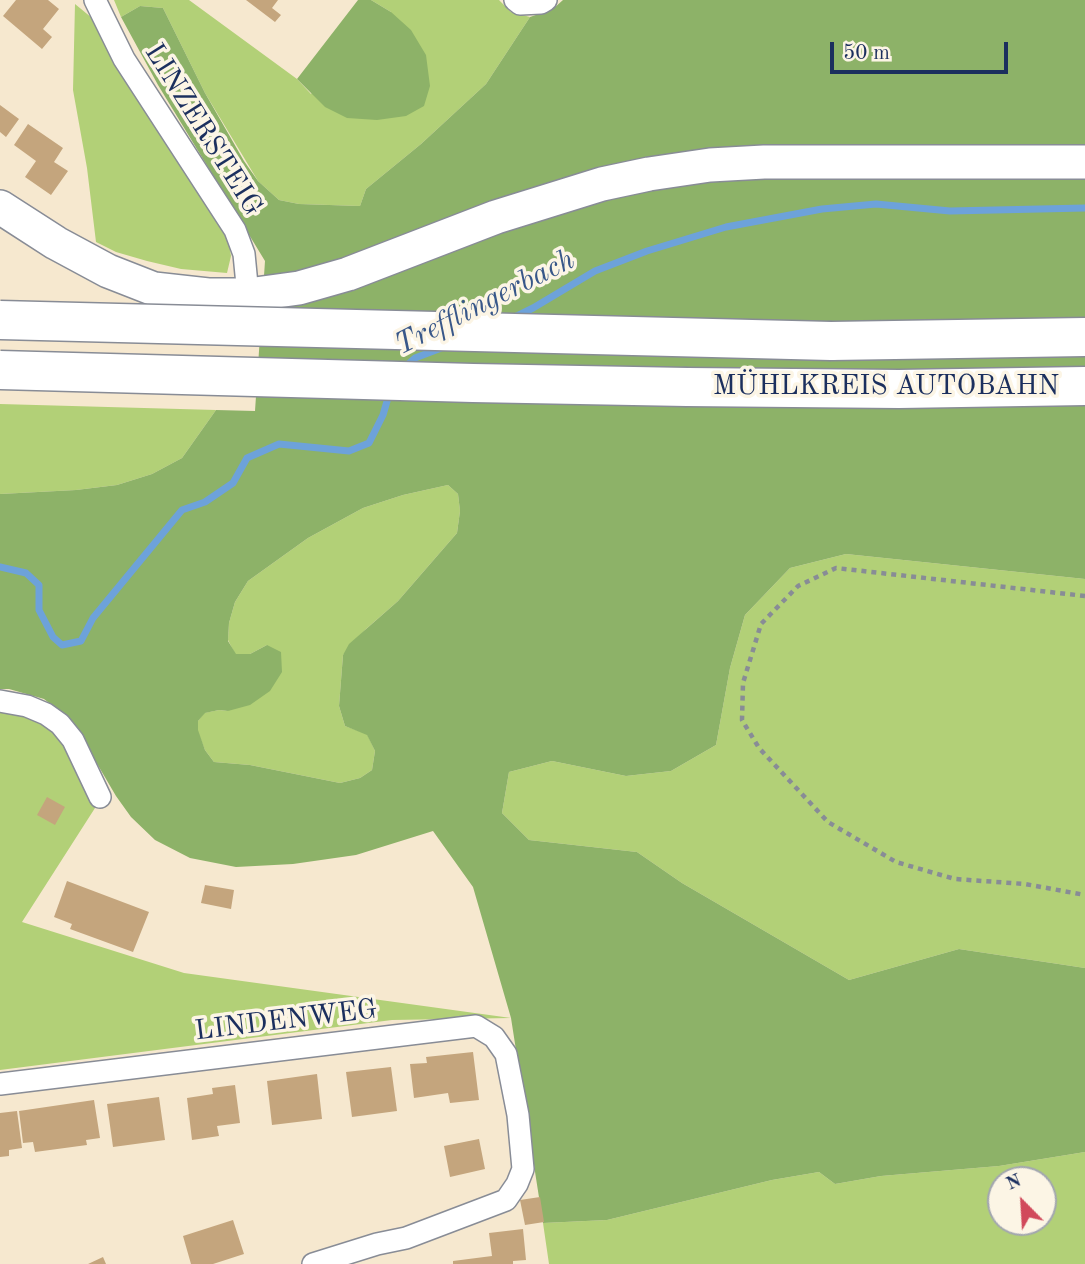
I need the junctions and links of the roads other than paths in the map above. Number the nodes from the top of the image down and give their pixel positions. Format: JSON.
{"nodes":[{"id":1,"x":94,"y":0,"type":"edge"},
{"id":2,"x":515,"y":0,"type":"edge"},
{"id":3,"x":546,"y":0,"type":"edge"},
{"id":4,"x":1085,"y":162,"type":"edge"},
{"id":5,"x":0,"y":207,"type":"edge"},
{"id":6,"x":248,"y":295,"type":"junction"},
{"id":7,"x":0,"y":320,"type":"edge"},
{"id":8,"x":1085,"y":337,"type":"edge"},
{"id":9,"x":0,"y":370,"type":"edge"},
{"id":10,"x":1085,"y":386,"type":"edge"},
{"id":11,"x":0,"y":701,"type":"edge"},
{"id":12,"x":100,"y":797,"type":"dead end"},
{"id":13,"x":0,"y":1084,"type":"edge"},
{"id":14,"x":313,"y":1264,"type":"edge"}],
"edges":[{"from":1,"to":6,"type":"street","name":"LINZERSTEIG"},
{"from":2,"to":3,"type":"street"},
{"from":4,"to":6,"type":"main road"},
{"from":5,"to":6,"type":"main road"},
{"from":7,"to":8,"type":"highway","name":"MÜHLKREIS AUTOBAHN","bridge":true},
{"from":9,"to":10,"type":"highway","name":"MÜHLKREIS AUTOBAHN","bridge":true},
{"from":11,"to":12,"type":"street"},
{"from":13,"to":14,"type":"street","name":"LINDENWEG"}]}
